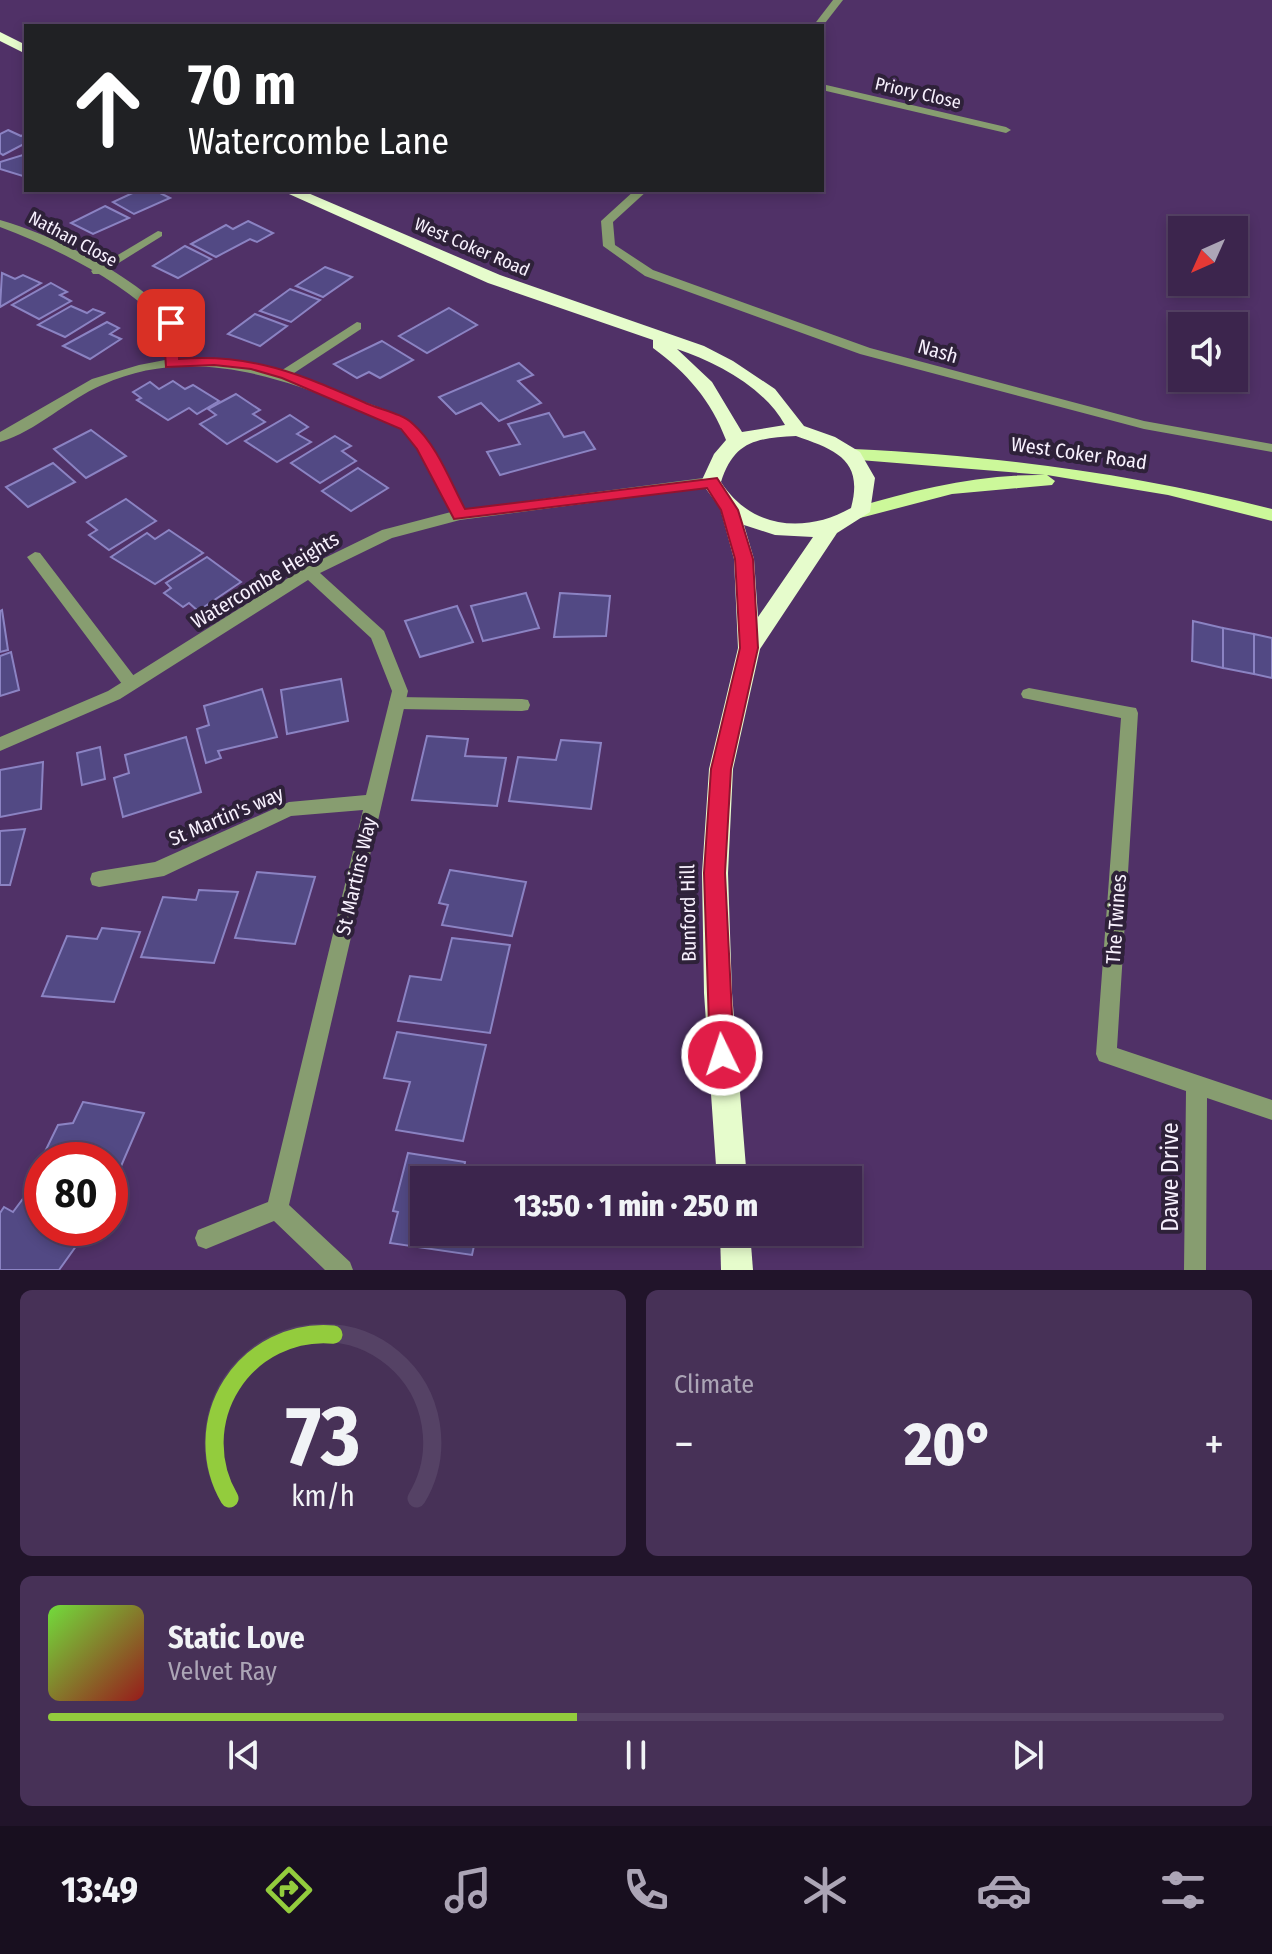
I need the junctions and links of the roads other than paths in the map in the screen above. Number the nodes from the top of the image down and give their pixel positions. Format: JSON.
{"nodes":[{"id":1,"x":838,"y":0,"type":"edge"},
{"id":2,"x":820,"y":24,"type":"edge"},
{"id":3,"x":0,"y":36,"type":"edge"},
{"id":4,"x":24,"y":49,"type":"edge"},
{"id":5,"x":824,"y":87,"type":"edge"},
{"id":6,"x":1006,"y":130,"type":"dead end"},
{"id":7,"x":293,"y":192,"type":"edge"},
{"id":8,"x":640,"y":192,"type":"edge"},
{"id":9,"x":0,"y":223,"type":"edge"},
{"id":10,"x":158,"y":234,"type":"dead end"},
{"id":11,"x":97,"y":271,"type":"junction"},
{"id":12,"x":357,"y":326,"type":"dead end"},
{"id":13,"x":643,"y":334,"type":"junction"},
{"id":14,"x":171,"y":364,"type":"junction"},
{"id":15,"x":283,"y":374,"type":"junction"},
{"id":16,"x":797,"y":430,"type":"junction"},
{"id":17,"x":0,"y":438,"type":"edge"},
{"id":18,"x":736,"y":441,"type":"junction"},
{"id":19,"x":1271,"y":446,"type":"edge"},
{"id":20,"x":853,"y":455,"type":"junction"},
{"id":21,"x":711,"y":482,"type":"junction"},
{"id":22,"x":1154,"y":486,"type":"junction"},
{"id":23,"x":729,"y":510,"type":"junction"},
{"id":24,"x":860,"y":512,"type":"junction"},
{"id":25,"x":460,"y":515,"type":"junction"},
{"id":26,"x":1272,"y":515,"type":"edge"},
{"id":27,"x":829,"y":529,"type":"junction"},
{"id":28,"x":35,"y":557,"type":"dead end"},
{"id":29,"x":309,"y":572,"type":"junction"},
{"id":30,"x":749,"y":648,"type":"junction"},
{"id":31,"x":131,"y":684,"type":"junction"},
{"id":32,"x":1029,"y":694,"type":"dead end"},
{"id":33,"x":397,"y":703,"type":"junction"},
{"id":34,"x":522,"y":705,"type":"dead end"},
{"id":35,"x":0,"y":744,"type":"edge"},
{"id":36,"x":373,"y":802,"type":"junction"},
{"id":37,"x":99,"y":879,"type":"dead end"},
{"id":38,"x":1197,"y":1084,"type":"junction"},
{"id":39,"x":1272,"y":1110,"type":"edge"},
{"id":40,"x":731,"y":1166,"type":"edge"},
{"id":41,"x":277,"y":1209,"type":"junction"},
{"id":42,"x":206,"y":1238,"type":"dead end"},
{"id":43,"x":736,"y":1246,"type":"edge"},
{"id":44,"x":342,"y":1270,"type":"edge"},
{"id":45,"x":737,"y":1270,"type":"edge"},
{"id":46,"x":1195,"y":1270,"type":"edge"}],
"edges":[{"from":1,"to":2,"type":"street"},
{"from":3,"to":4,"type":"highway"},
{"from":5,"to":6,"type":"street","name":"Priory Close"},
{"from":7,"to":13,"type":"highway","name":"West Coker Road"},
{"from":8,"to":19,"type":"street","name":"Nash"},
{"from":9,"to":11,"type":"street","name":"Nathan Close"},
{"from":10,"to":11,"type":"street"},
{"from":11,"to":14,"type":"street","name":"Nathan Close"},
{"from":12,"to":15,"type":"street"},
{"from":13,"to":16,"type":"highway","name":"West Coker Road"},
{"from":13,"to":18,"type":"highway","name":"West Coker Road"},
{"from":14,"to":15,"type":"street"},
{"from":14,"to":17,"type":"street"},
{"from":15,"to":25,"type":"street"},
{"from":16,"to":18,"type":"highway"},
{"from":16,"to":20,"type":"highway"},
{"from":18,"to":21,"type":"highway"},
{"from":20,"to":22,"type":"main road","name":"West Coker Road"},
{"from":20,"to":24,"type":"highway"},
{"from":21,"to":23,"type":"highway"},
{"from":21,"to":25,"type":"street","name":"Watercombe Heights"},
{"from":22,"to":24,"type":"main road","name":"West Coker Road"},
{"from":22,"to":26,"type":"main road","name":"West Coker Road"},
{"from":23,"to":27,"type":"highway"},
{"from":23,"to":30,"type":"highway"},
{"from":24,"to":27,"type":"highway"},
{"from":25,"to":29,"type":"street","name":"Watercombe Heights"},
{"from":27,"to":30,"type":"highway"},
{"from":28,"to":31,"type":"street"},
{"from":29,"to":31,"type":"street","name":"Watercombe Heights"},
{"from":29,"to":33,"type":"street","name":"St Martins Way"},
{"from":30,"to":40,"type":"highway","name":"Bunford Hill"},
{"from":31,"to":35,"type":"street","name":"Watercombe Heights"},
{"from":32,"to":38,"type":"street","name":"The Twines"},
{"from":33,"to":34,"type":"street"},
{"from":33,"to":36,"type":"street","name":"St Martins Way"},
{"from":36,"to":37,"type":"street","name":"St Martin's way"},
{"from":36,"to":41,"type":"street","name":"St Martins Way"},
{"from":38,"to":39,"type":"street","name":"The Twines"},
{"from":38,"to":46,"type":"street","name":"Dawe Drive"},
{"from":41,"to":42,"type":"street"},
{"from":41,"to":44,"type":"street"},
{"from":43,"to":45,"type":"highway"}]}
